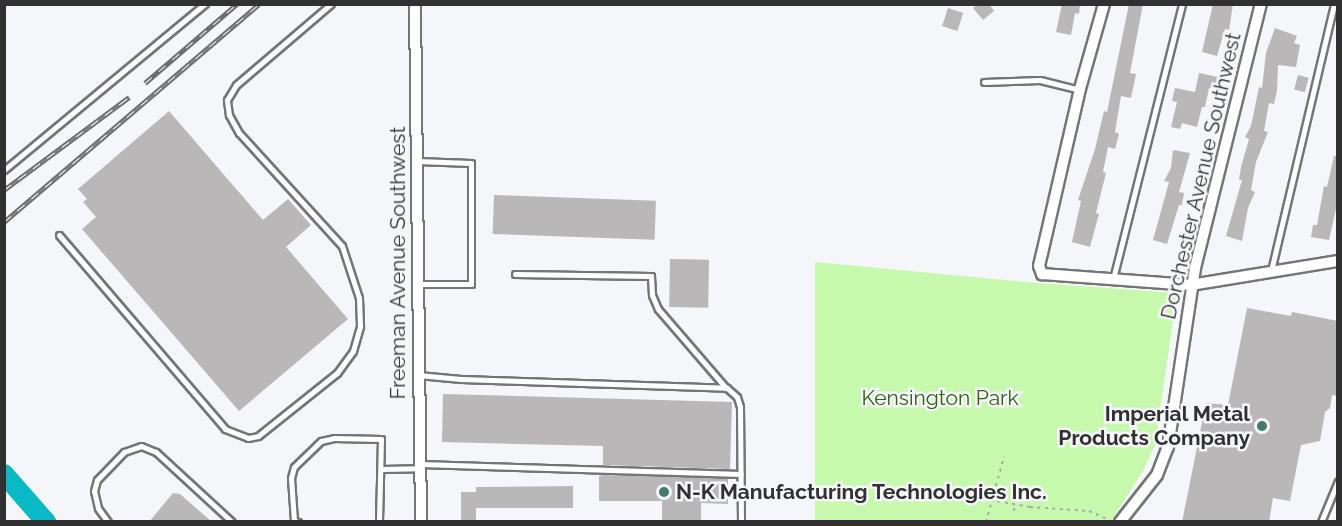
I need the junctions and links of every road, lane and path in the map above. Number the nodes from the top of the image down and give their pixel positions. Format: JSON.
{"nodes":[{"id":1,"x":205,"y":4,"type":"edge"},
{"id":2,"x":331,"y":4,"type":"edge"},
{"id":3,"x":415,"y":4,"type":"edge"},
{"id":4,"x":1104,"y":4,"type":"edge"},
{"id":5,"x":1182,"y":4,"type":"edge"},
{"id":6,"x":1261,"y":4,"type":"edge"},
{"id":7,"x":1334,"y":4,"type":"edge"},
{"id":8,"x":984,"y":82,"type":"dead end"},
{"id":9,"x":1080,"y":90,"type":"junction"},
{"id":10,"x":417,"y":161,"type":"junction"},
{"id":11,"x":4,"y":170,"type":"edge"},
{"id":12,"x":58,"y":235,"type":"dead end"},
{"id":13,"x":1338,"y":261,"type":"edge"},
{"id":14,"x":1271,"y":272,"type":"junction"},
{"id":15,"x":515,"y":274,"type":"dead end"},
{"id":16,"x":1112,"y":281,"type":"junction"},
{"id":17,"x":418,"y":284,"type":"junction"},
{"id":18,"x":1191,"y":285,"type":"junction"},
{"id":19,"x":418,"y":375,"type":"junction"},
{"id":20,"x":726,"y":388,"type":"junction"},
{"id":21,"x":1004,"y":456,"type":"dead end"},
{"id":22,"x":420,"y":466,"type":"junction"},
{"id":23,"x":381,"y":469,"type":"junction"},
{"id":24,"x":741,"y":474,"type":"junction"},
{"id":25,"x":1338,"y":481,"type":"edge"},
{"id":26,"x":990,"y":500,"type":"junction"},
{"id":27,"x":1015,"y":504,"type":"junction"},
{"id":28,"x":1014,"y":511,"type":"dead end"},
{"id":29,"x":1107,"y":519,"type":"dead end"},
{"id":30,"x":108,"y":522,"type":"edge"},
{"id":31,"x":232,"y":522,"type":"edge"},
{"id":32,"x":298,"y":522,"type":"edge"},
{"id":33,"x":379,"y":522,"type":"edge"},
{"id":34,"x":421,"y":522,"type":"edge"},
{"id":35,"x":741,"y":522,"type":"edge"},
{"id":36,"x":986,"y":522,"type":"edge"},
{"id":37,"x":1120,"y":522,"type":"edge"},
{"id":38,"x":1321,"y":522,"type":"edge"}],
"edges":[{"from":1,"to":11,"type":"lane"},
{"from":2,"to":12,"type":"lane"},
{"from":3,"to":10,"type":"street","name":"Freeman Avenue Southwest"},
{"from":4,"to":9,"type":"street"},
{"from":5,"to":16,"type":"lane"},
{"from":6,"to":18,"type":"street","name":"Dorchester Avenue Southwest"},
{"from":7,"to":14,"type":"lane"},
{"from":8,"to":9,"type":"lane"},
{"from":9,"to":16,"type":"street"},
{"from":10,"to":17,"type":"street","name":"Freeman Avenue Southwest"},
{"from":10,"to":17,"type":"lane"},
{"from":13,"to":14,"type":"street"},
{"from":14,"to":18,"type":"street"},
{"from":15,"to":20,"type":"lane"},
{"from":16,"to":18,"type":"street"},
{"from":17,"to":19,"type":"street","name":"Freeman Avenue Southwest"},
{"from":18,"to":37,"type":"street","name":"Dorchester Avenue Southwest"},
{"from":19,"to":20,"type":"lane"},
{"from":19,"to":22,"type":"street","name":"Freeman Avenue Southwest"},
{"from":20,"to":24,"type":"lane"},
{"from":21,"to":26,"type":"path"},
{"from":22,"to":23,"type":"lane"},
{"from":22,"to":24,"type":"lane"},
{"from":22,"to":34,"type":"street","name":"Freeman Avenue Southwest"},
{"from":23,"to":32,"type":"lane"},
{"from":23,"to":33,"type":"lane"},
{"from":24,"to":35,"type":"lane"},
{"from":25,"to":38,"type":"lane"},
{"from":26,"to":27,"type":"path"},
{"from":26,"to":36,"type":"path"},
{"from":27,"to":28,"type":"path"},
{"from":27,"to":29,"type":"path"},
{"from":30,"to":31,"type":"lane"}]}
